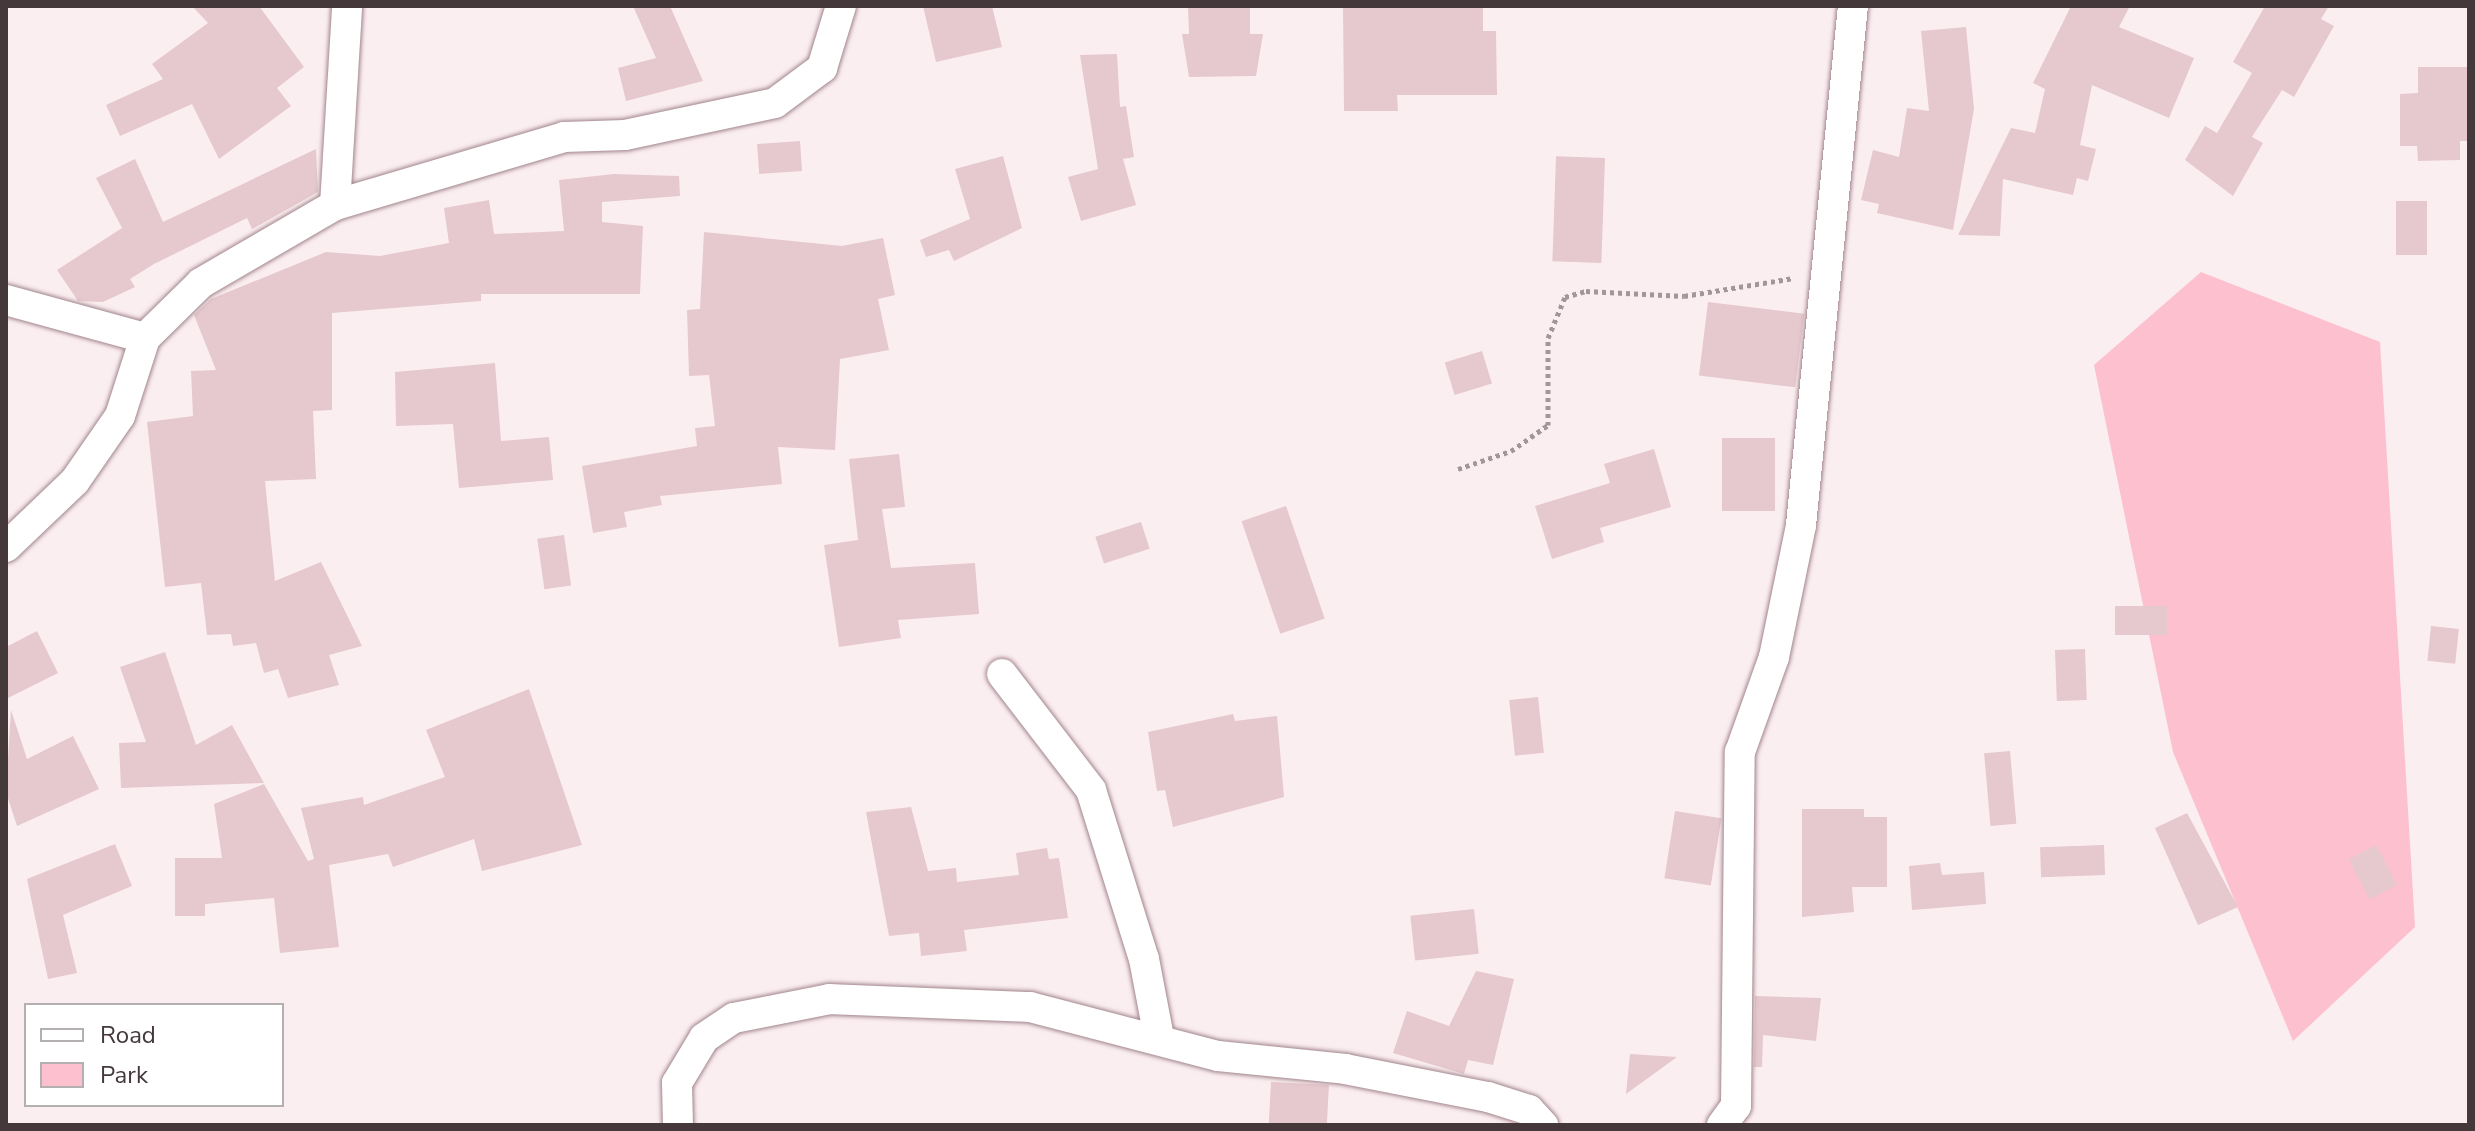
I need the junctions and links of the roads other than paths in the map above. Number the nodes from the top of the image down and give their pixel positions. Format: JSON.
{"nodes":[{"id":1,"x":347,"y":6,"type":"edge"},
{"id":2,"x":841,"y":6,"type":"edge"},
{"id":3,"x":1853,"y":6,"type":"edge"},
{"id":4,"x":335,"y":205,"type":"junction"},
{"id":5,"x":6,"y":300,"type":"edge"},
{"id":6,"x":145,"y":338,"type":"junction"},
{"id":7,"x":6,"y":547,"type":"edge"},
{"id":8,"x":1002,"y":674,"type":"dead end"},
{"id":9,"x":1159,"y":1038,"type":"junction"},
{"id":10,"x":678,"y":1125,"type":"edge"},
{"id":11,"x":1543,"y":1125,"type":"edge"},
{"id":12,"x":1722,"y":1125,"type":"edge"}],
"edges":[{"from":1,"to":4,"type":"street"},
{"from":2,"to":4,"type":"street"},
{"from":3,"to":12,"type":"street"},
{"from":4,"to":6,"type":"street"},
{"from":5,"to":6,"type":"street"},
{"from":6,"to":7,"type":"street"},
{"from":8,"to":9,"type":"street"},
{"from":9,"to":10,"type":"street"},
{"from":9,"to":11,"type":"street"}]}
